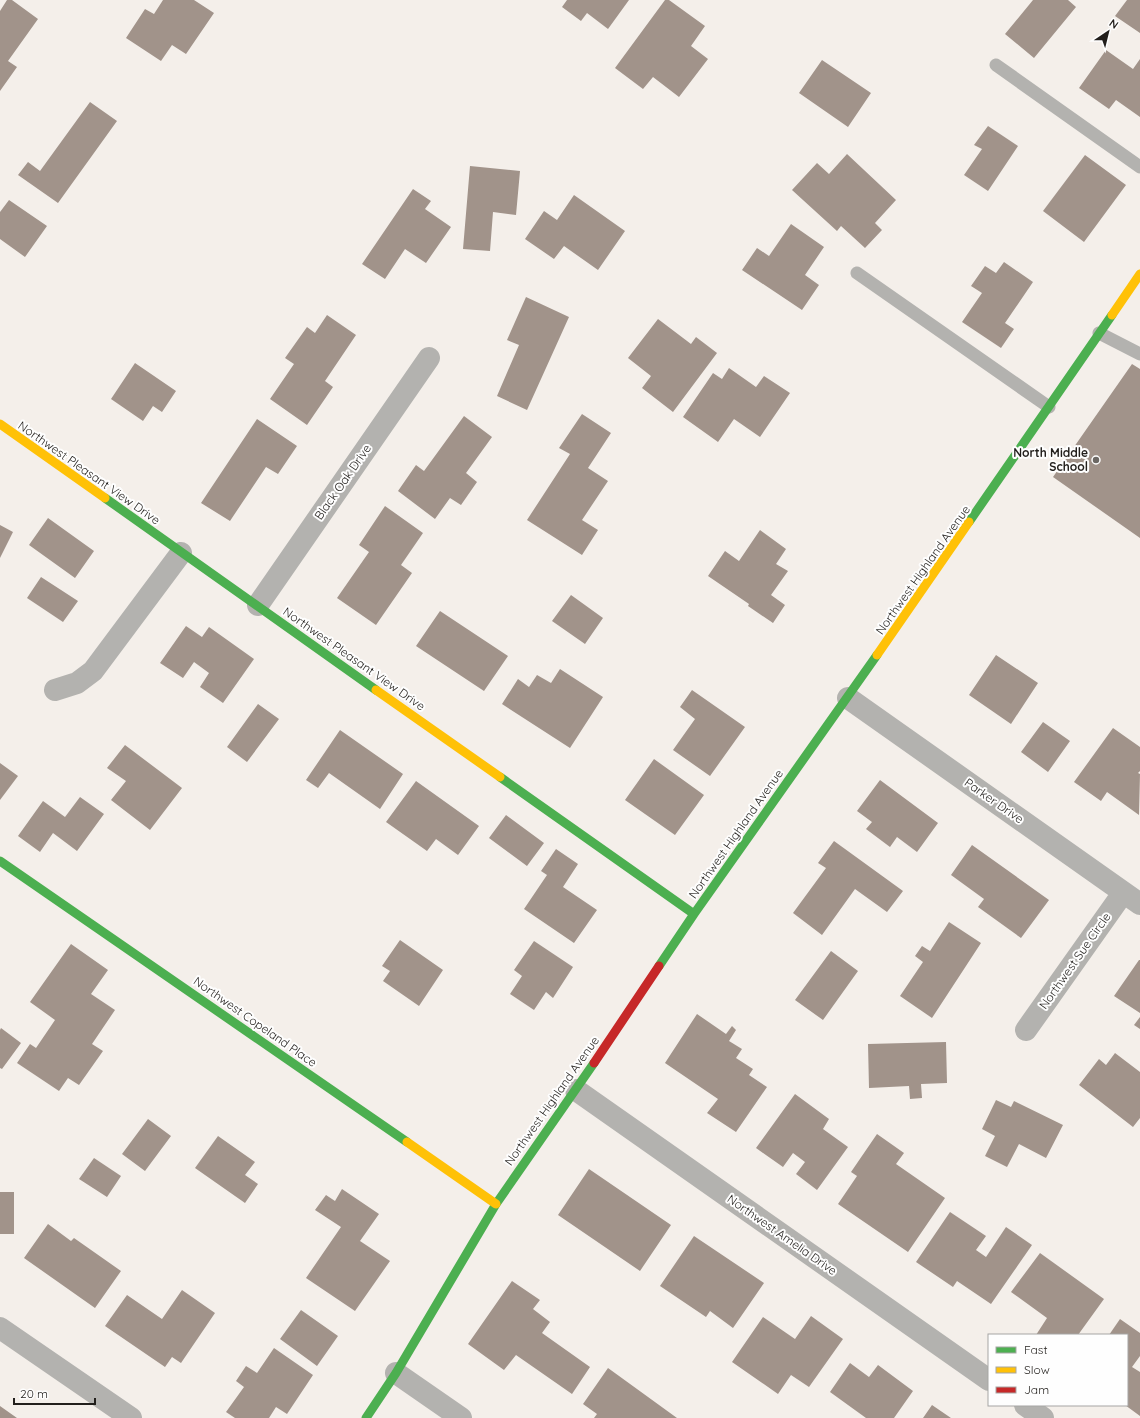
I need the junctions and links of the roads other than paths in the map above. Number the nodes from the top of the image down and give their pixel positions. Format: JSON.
{"nodes":[{"id":1,"x":996,"y":65,"type":"dead end"},
{"id":2,"x":1140,"y":167,"type":"edge"},
{"id":3,"x":857,"y":273,"type":"dead end"},
{"id":4,"x":1140,"y":274,"type":"edge"},
{"id":5,"x":1099,"y":333,"type":"junction"},
{"id":6,"x":1140,"y":354,"type":"edge"},
{"id":7,"x":429,"y":358,"type":"dead end"},
{"id":8,"x":1049,"y":407,"type":"junction"},
{"id":9,"x":0,"y":424,"type":"edge"},
{"id":10,"x":181,"y":553,"type":"junction"},
{"id":11,"x":258,"y":605,"type":"junction"},
{"id":12,"x":55,"y":690,"type":"dead end"},
{"id":13,"x":848,"y":698,"type":"junction"},
{"id":14,"x":0,"y":861,"type":"edge"},
{"id":15,"x":1132,"y":899,"type":"edge"},
{"id":16,"x":694,"y":914,"type":"junction"},
{"id":17,"x":1026,"y":1030,"type":"dead end"},
{"id":18,"x":576,"y":1090,"type":"junction"},
{"id":19,"x":496,"y":1204,"type":"junction"},
{"id":20,"x":0,"y":1328,"type":"edge"},
{"id":21,"x":396,"y":1373,"type":"junction"},
{"id":22,"x":988,"y":1379,"type":"edge"},
{"id":23,"x":1026,"y":1406,"type":"edge"},
{"id":24,"x":131,"y":1418,"type":"edge"},
{"id":25,"x":366,"y":1418,"type":"edge"},
{"id":26,"x":461,"y":1418,"type":"edge"},
{"id":27,"x":1044,"y":1418,"type":"edge"}],
"edges":[{"from":1,"to":2,"type":"lane"},
{"from":3,"to":8,"type":"lane"},
{"from":4,"to":5,"type":"street","name":"Northwest Highland Avenue"},
{"from":5,"to":6,"type":"lane"},
{"from":5,"to":8,"type":"street","name":"Northwest Highland Avenue"},
{"from":7,"to":11,"type":"street","name":"Black Oak Drive"},
{"from":8,"to":13,"type":"street","name":"Northwest Highland Avenue"},
{"from":9,"to":10,"type":"street","name":"Northwest Pleasant View Drive"},
{"from":10,"to":11,"type":"street","name":"Northwest Pleasant View Drive"},
{"from":10,"to":12,"type":"street"},
{"from":11,"to":16,"type":"street","name":"Northwest Pleasant View Drive"},
{"from":13,"to":15,"type":"street","name":"Parker Drive"},
{"from":13,"to":16,"type":"street","name":"Northwest Highland Avenue"},
{"from":14,"to":19,"type":"street","name":"Northwest Copeland Place"},
{"from":15,"to":17,"type":"street","name":"Northwest Sue Circle"},
{"from":16,"to":18,"type":"street","name":"Northwest Highland Avenue"},
{"from":18,"to":19,"type":"street","name":"Northwest Highland Avenue"},
{"from":18,"to":22,"type":"street","name":"Northwest Amelia Drive"},
{"from":19,"to":21,"type":"street","name":"Northwest Highland Avenue"},
{"from":20,"to":24,"type":"street"},
{"from":21,"to":25,"type":"street","name":"Northwest Highland Avenue"},
{"from":21,"to":26,"type":"street"},
{"from":23,"to":27,"type":"street"}]}
